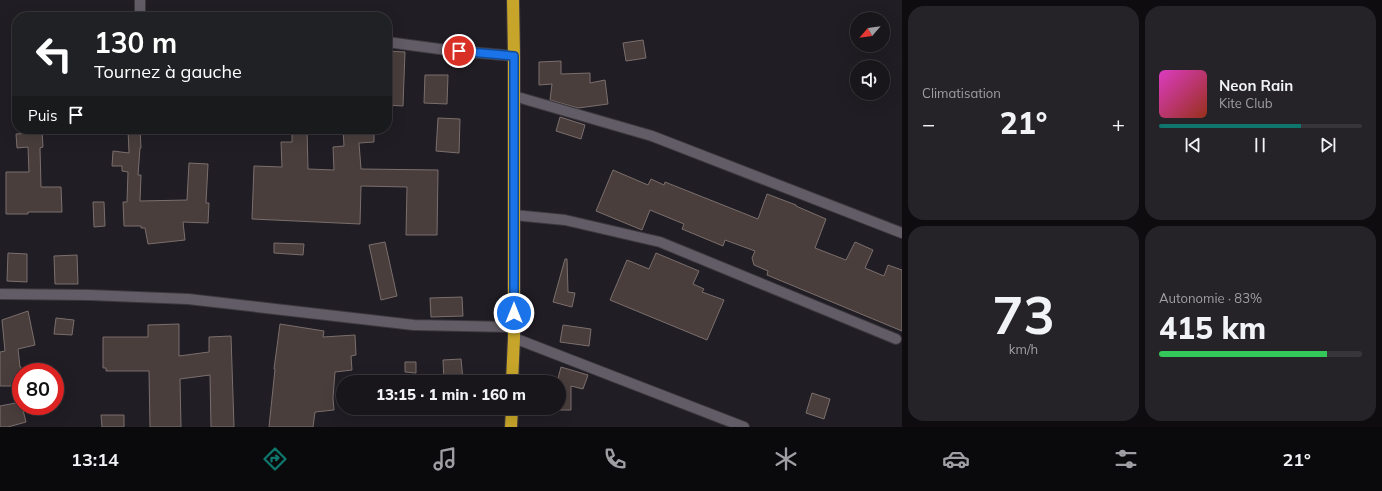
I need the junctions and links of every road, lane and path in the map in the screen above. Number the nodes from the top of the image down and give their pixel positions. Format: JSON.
{"nodes":[{"id":1,"x":140,"y":0,"type":"edge"},
{"id":2,"x":512,"y":0,"type":"edge"},
{"id":3,"x":140,"y":12,"type":"edge"},
{"id":4,"x":392,"y":43,"type":"edge"},
{"id":5,"x":514,"y":56,"type":"junction"},
{"id":6,"x":514,"y":96,"type":"junction"},
{"id":7,"x":514,"y":215,"type":"junction"},
{"id":8,"x":902,"y":233,"type":"edge"},
{"id":9,"x":0,"y":294,"type":"edge"},
{"id":10,"x":514,"y":332,"type":"junction"},
{"id":11,"x":896,"y":339,"type":"dead end"},
{"id":12,"x":512,"y":375,"type":"edge"},
{"id":13,"x":512,"y":415,"type":"edge"},
{"id":14,"x":733,"y":425,"type":"edge"},
{"id":15,"x":511,"y":427,"type":"edge"},
{"id":16,"x":744,"y":427,"type":"edge"}],
"edges":[{"from":1,"to":3,"type":"street"},
{"from":2,"to":5,"type":"highway"},
{"from":4,"to":5,"type":"street"},
{"from":5,"to":6,"type":"highway"},
{"from":6,"to":7,"type":"highway"},
{"from":6,"to":8,"type":"street"},
{"from":7,"to":10,"type":"highway"},
{"from":7,"to":11,"type":"street"},
{"from":9,"to":10,"type":"street"},
{"from":10,"to":12,"type":"highway"},
{"from":10,"to":14,"type":"street"},
{"from":13,"to":15,"type":"highway"},
{"from":14,"to":16,"type":"street"}]}
